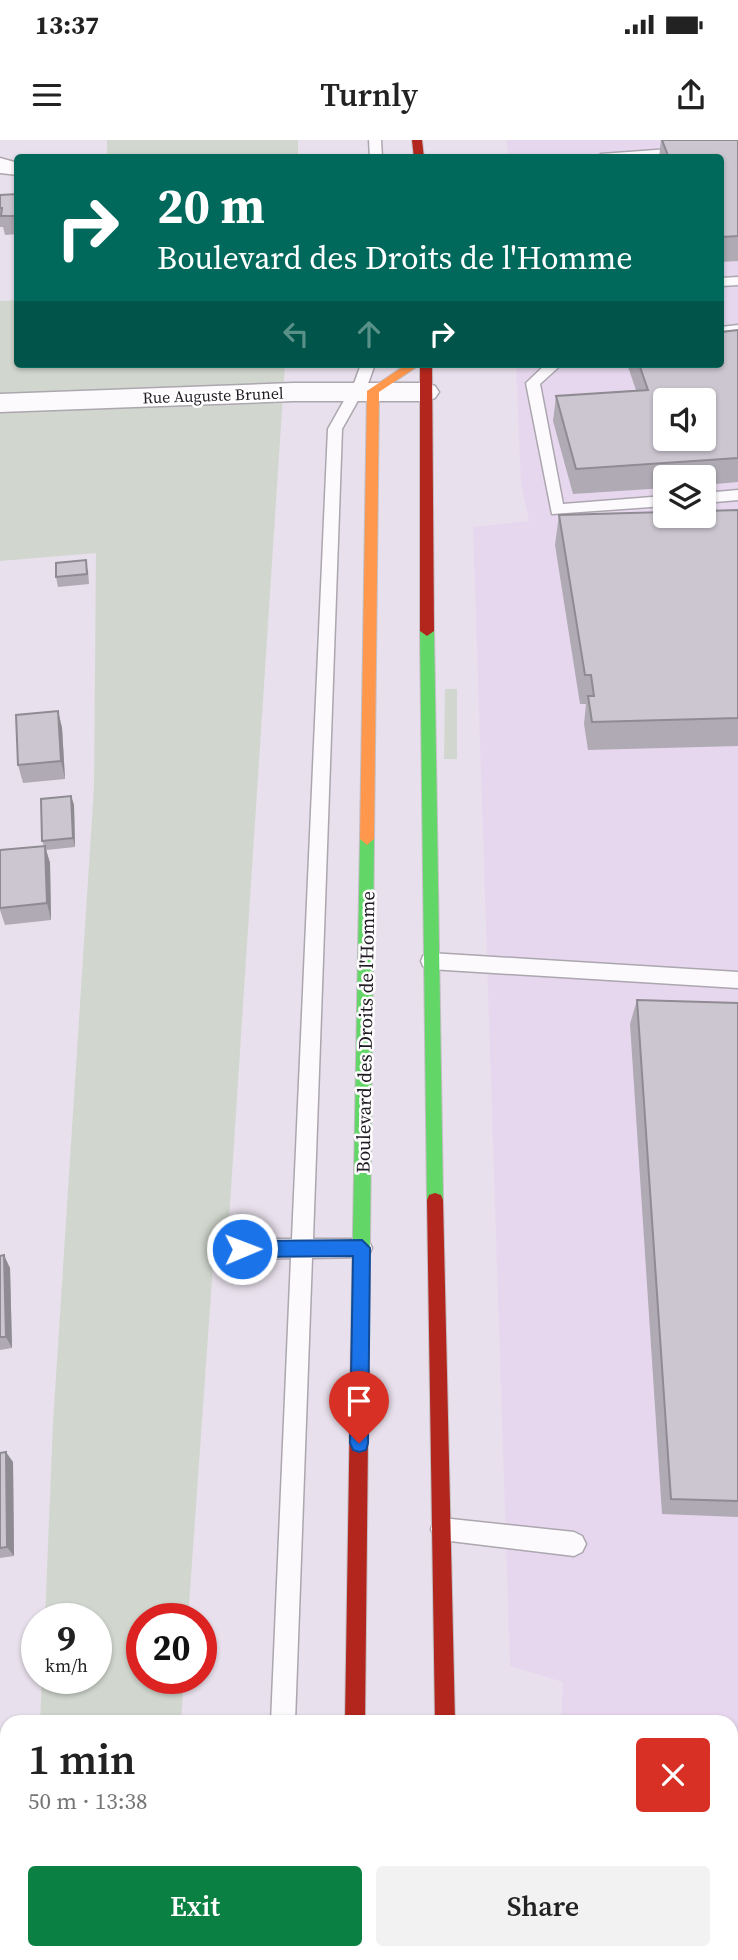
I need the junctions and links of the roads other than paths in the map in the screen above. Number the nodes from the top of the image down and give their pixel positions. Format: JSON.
{"nodes":[{"id":1,"x":697,"y":151,"type":"edge"},
{"id":2,"x":656,"y":154,"type":"edge"},
{"id":3,"x":404,"y":368,"type":"edge"},
{"id":4,"x":550,"y":368,"type":"edge"},
{"id":5,"x":426,"y":378,"type":"edge"},
{"id":6,"x":365,"y":382,"type":"edge"},
{"id":7,"x":0,"y":403,"type":"edge"},
{"id":8,"x":738,"y":495,"type":"edge"},
{"id":9,"x":716,"y":497,"type":"edge"},
{"id":10,"x":653,"y":502,"type":"edge"},
{"id":11,"x":430,"y":961,"type":"junction"},
{"id":12,"x":738,"y":980,"type":"edge"},
{"id":13,"x":301,"y":1248,"type":"junction"},
{"id":14,"x":362,"y":1248,"type":"junction"},
{"id":15,"x":242,"y":1249,"type":"dead end"},
{"id":16,"x":442,"y":1529,"type":"junction"},
{"id":17,"x":574,"y":1544,"type":"dead end"},
{"id":18,"x":283,"y":1715,"type":"edge"},
{"id":19,"x":355,"y":1715,"type":"edge"},
{"id":20,"x":445,"y":1715,"type":"edge"}],
"edges":[{"from":1,"to":2,"type":"lane"},
{"from":3,"to":6,"type":"main road"},
{"from":4,"to":10,"type":"lane"},
{"from":5,"to":6,"type":"street","name":"Rue Auguste Brunel"},
{"from":5,"to":11,"type":"main road"},
{"from":6,"to":7,"type":"street","name":"Rue Auguste Brunel"},
{"from":6,"to":13,"type":"lane"},
{"from":6,"to":14,"type":"main road","name":"Boulevard des Droits de l'Homme"},
{"from":8,"to":9,"type":"lane"},
{"from":11,"to":12,"type":"lane"},
{"from":11,"to":16,"type":"main road"},
{"from":13,"to":14,"type":"lane"},
{"from":13,"to":15,"type":"lane"},
{"from":13,"to":18,"type":"lane"},
{"from":14,"to":19,"type":"main road","name":"Boulevard des Droits de l'Homme"},
{"from":16,"to":17,"type":"lane"},
{"from":16,"to":20,"type":"main road"}]}
